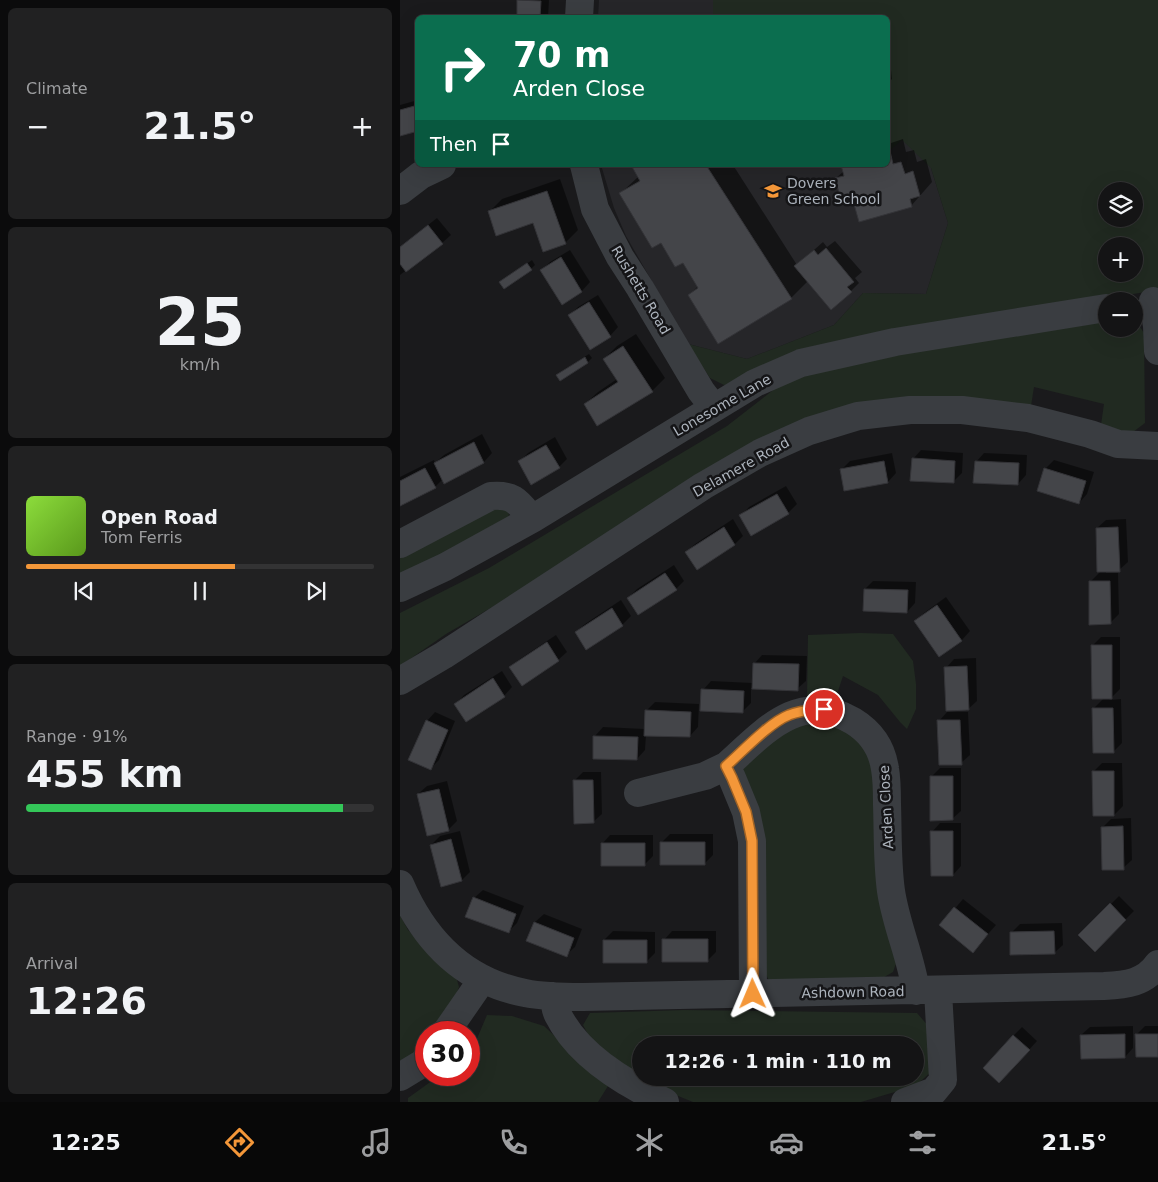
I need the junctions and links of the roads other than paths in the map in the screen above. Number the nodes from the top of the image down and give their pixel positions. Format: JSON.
{"nodes":[{"id":1,"x":580,"y":0,"type":"edge"},
{"id":2,"x":580,"y":15,"type":"edge"},
{"id":3,"x":438,"y":167,"type":"edge"},
{"id":4,"x":584,"y":167,"type":"edge"},
{"id":5,"x":400,"y":191,"type":"edge"},
{"id":6,"x":1148,"y":302,"type":"edge"},
{"id":7,"x":1098,"y":309,"type":"edge"},
{"id":8,"x":1158,"y":351,"type":"edge"},
{"id":9,"x":714,"y":408,"type":"junction"},
{"id":10,"x":1158,"y":446,"type":"edge"},
{"id":11,"x":532,"y":519,"type":"junction"},
{"id":12,"x":400,"y":544,"type":"edge"},
{"id":13,"x":400,"y":588,"type":"edge"},
{"id":14,"x":400,"y":681,"type":"edge"},
{"id":15,"x":726,"y":766,"type":"junction"},
{"id":16,"x":638,"y":793,"type":"dead end"},
{"id":17,"x":400,"y":884,"type":"edge"},
{"id":18,"x":1158,"y":964,"type":"edge"},
{"id":19,"x":482,"y":980,"type":"junction"},
{"id":20,"x":927,"y":991,"type":"junction"},
{"id":21,"x":753,"y":994,"type":"junction"},
{"id":22,"x":553,"y":996,"type":"junction"},
{"id":23,"x":454,"y":1021,"type":"edge"},
{"id":24,"x":415,"y":1068,"type":"edge"},
{"id":25,"x":400,"y":1077,"type":"edge"},
{"id":26,"x":937,"y":1097,"type":"edge"},
{"id":27,"x":665,"y":1102,"type":"edge"},
{"id":28,"x":905,"y":1102,"type":"edge"}],
"edges":[{"from":1,"to":2,"type":"street"},
{"from":3,"to":5,"type":"street"},
{"from":4,"to":9,"type":"street","name":"Rushetts Road"},
{"from":6,"to":8,"type":"street"},
{"from":7,"to":9,"type":"street","name":"Lonesome Lane"},
{"from":9,"to":11,"type":"street","name":"Lonesome Lane"},
{"from":10,"to":14,"type":"street","name":"Delamere Road"},
{"from":11,"to":12,"type":"street"},
{"from":11,"to":13,"type":"street","name":"Lonesome Lane"},
{"from":15,"to":16,"type":"street","name":"Arden Close"},
{"from":15,"to":20,"type":"street","name":"Arden Close"},
{"from":15,"to":21,"type":"street"},
{"from":17,"to":19,"type":"street"},
{"from":18,"to":20,"type":"street","name":"Ashdown Road"},
{"from":19,"to":22,"type":"street","name":"Ashdown Road"},
{"from":19,"to":23,"type":"street"},
{"from":20,"to":21,"type":"street","name":"Ashdown Road"},
{"from":20,"to":26,"type":"street","name":"Arden Close"},
{"from":21,"to":22,"type":"street","name":"Ashdown Road"},
{"from":22,"to":27,"type":"street"},
{"from":24,"to":25,"type":"street"},
{"from":26,"to":28,"type":"street"}]}
